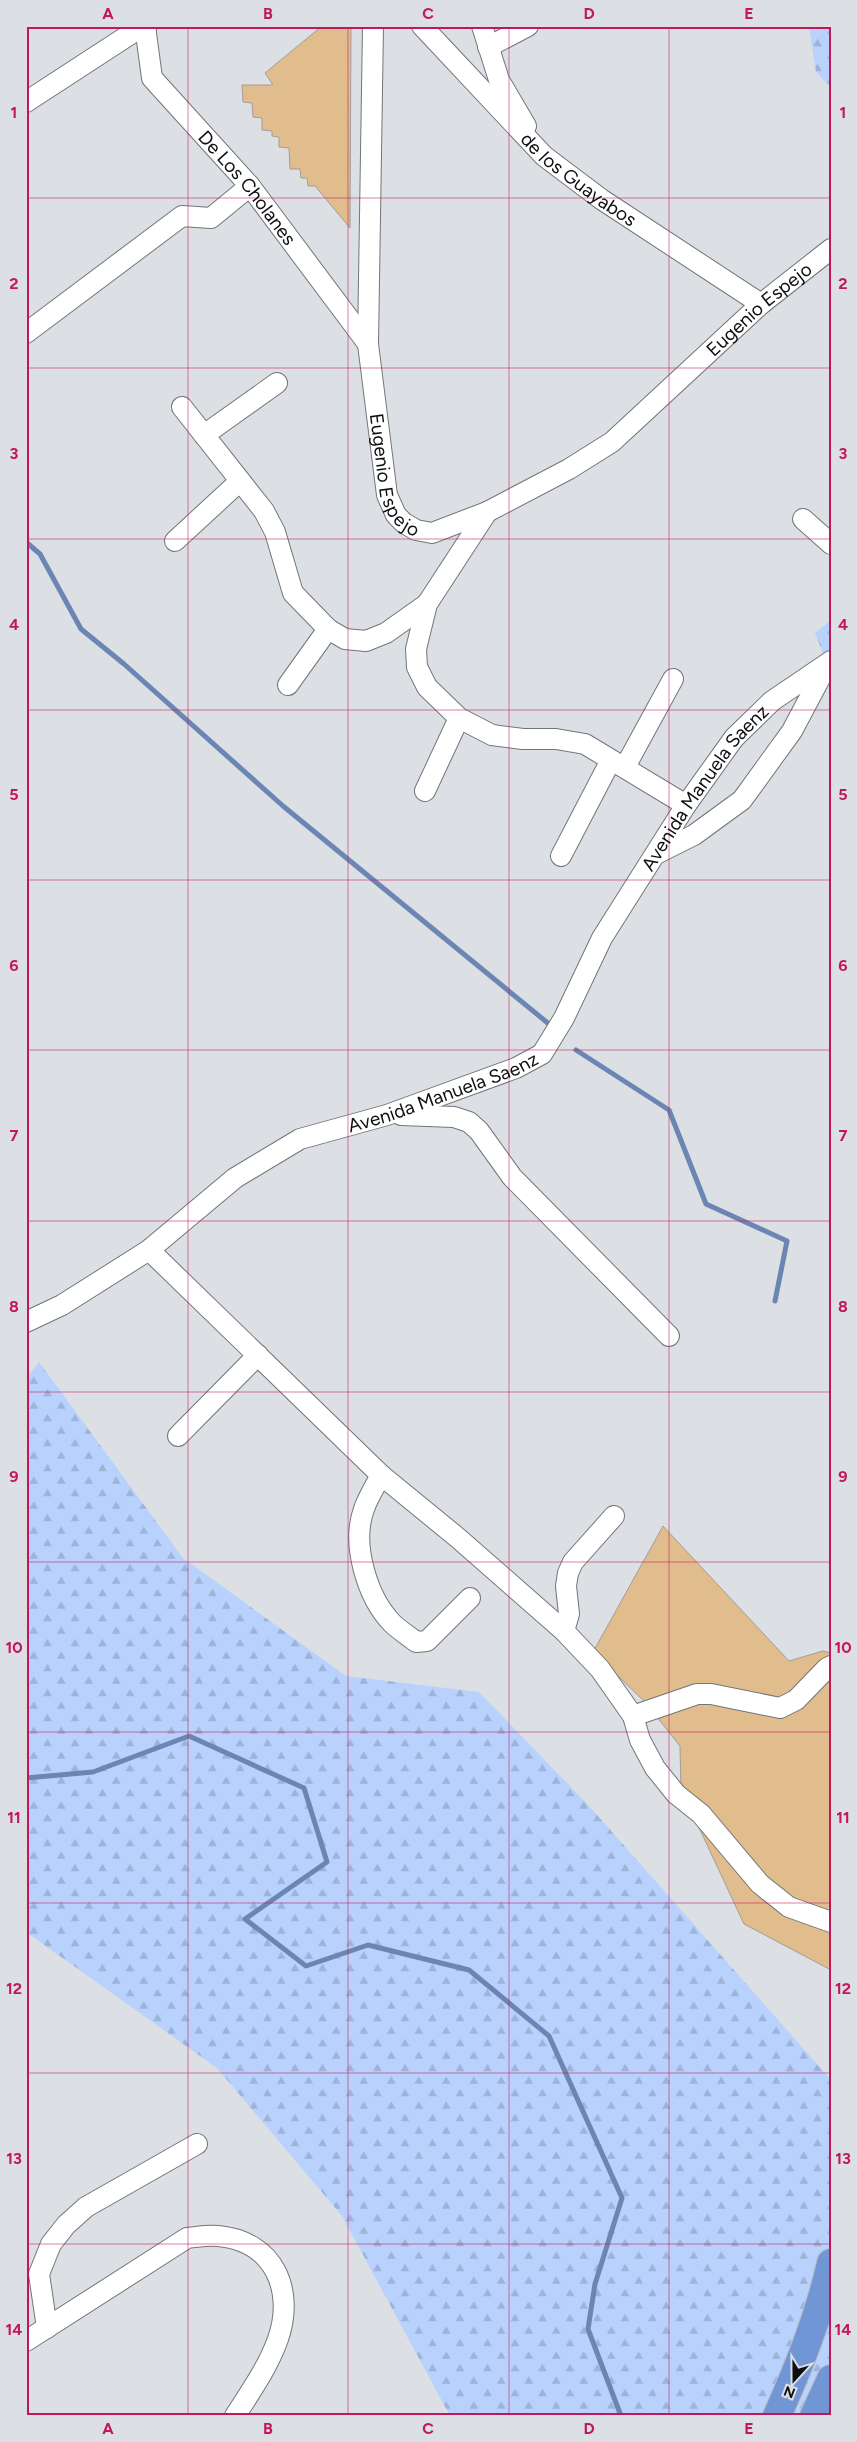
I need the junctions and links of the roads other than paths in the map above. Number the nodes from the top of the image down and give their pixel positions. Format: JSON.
{"nodes":[{"id":1,"x":373,"y":26,"type":"edge"},
{"id":2,"x":422,"y":26,"type":"edge"},
{"id":3,"x":482,"y":26,"type":"edge"},
{"id":4,"x":528,"y":26,"type":"edge"},
{"id":5,"x":146,"y":28,"type":"edge"},
{"id":6,"x":488,"y":47,"type":"junction"},
{"id":7,"x":26,"y":102,"type":"edge"},
{"id":8,"x":544,"y":156,"type":"junction"},
{"id":9,"x":250,"y":186,"type":"junction"},
{"id":10,"x":831,"y":249,"type":"edge"},
{"id":11,"x":761,"y":304,"type":"junction"},
{"id":12,"x":26,"y":333,"type":"edge"},
{"id":13,"x":368,"y":344,"type":"junction"},
{"id":14,"x":277,"y":383,"type":"dead end"},
{"id":15,"x":182,"y":407,"type":"dead end"},
{"id":16,"x":204,"y":435,"type":"junction"},
{"id":17,"x":240,"y":481,"type":"junction"},
{"id":18,"x":487,"y":512,"type":"junction"},
{"id":19,"x":803,"y":519,"type":"dead end"},
{"id":20,"x":175,"y":541,"type":"dead end"},
{"id":21,"x":831,"y":544,"type":"edge"},
{"id":22,"x":427,"y":604,"type":"junction"},
{"id":23,"x":328,"y":629,"type":"junction"},
{"id":24,"x":830,"y":662,"type":"edge"},
{"id":25,"x":673,"y":679,"type":"dead end"},
{"id":26,"x":288,"y":685,"type":"dead end"},
{"id":27,"x":459,"y":718,"type":"junction"},
{"id":28,"x":618,"y":764,"type":"junction"},
{"id":29,"x":425,"y":790,"type":"dead end"},
{"id":30,"x":686,"y":805,"type":"junction"},
{"id":31,"x":656,"y":854,"type":"junction"},
{"id":32,"x":561,"y":856,"type":"dead end"},
{"id":33,"x":387,"y":1115,"type":"junction"},
{"id":34,"x":149,"y":1250,"type":"junction"},
{"id":35,"x":26,"y":1322,"type":"edge"},
{"id":36,"x":669,"y":1336,"type":"dead end"},
{"id":37,"x":258,"y":1355,"type":"junction"},
{"id":38,"x":178,"y":1436,"type":"dead end"},
{"id":39,"x":381,"y":1474,"type":"junction"},
{"id":40,"x":614,"y":1516,"type":"dead end"},
{"id":41,"x":470,"y":1598,"type":"dead end"},
{"id":42,"x":564,"y":1631,"type":"junction"},
{"id":43,"x":831,"y":1666,"type":"edge"},
{"id":44,"x":632,"y":1716,"type":"junction"},
{"id":45,"x":831,"y":1922,"type":"edge"},
{"id":46,"x":197,"y":2144,"type":"dead end"},
{"id":47,"x":831,"y":2263,"type":"edge"},
{"id":48,"x":33,"y":2334,"type":"edge"},
{"id":49,"x":831,"y":2378,"type":"edge"},
{"id":50,"x":235,"y":2416,"type":"edge"},
{"id":51,"x":777,"y":2416,"type":"edge"},
{"id":52,"x":814,"y":2416,"type":"edge"}],
"edges":[{"from":1,"to":13,"type":"street","name":"Eugenio Espejo"},
{"from":2,"to":8,"type":"street","name":"de los Guayabos"},
{"from":3,"to":6,"type":"street"},
{"from":4,"to":6,"type":"street"},
{"from":5,"to":7,"type":"street"},
{"from":5,"to":9,"type":"street","name":"De Los Cholanes"},
{"from":6,"to":8,"type":"street"},
{"from":8,"to":11,"type":"street","name":"de los Guayabos"},
{"from":9,"to":12,"type":"street"},
{"from":9,"to":13,"type":"street","name":"De Los Cholanes"},
{"from":10,"to":11,"type":"street","name":"Eugenio Espejo"},
{"from":11,"to":18,"type":"street","name":"Eugenio Espejo"},
{"from":13,"to":18,"type":"street","name":"Eugenio Espejo"},
{"from":14,"to":16,"type":"street"},
{"from":15,"to":16,"type":"street"},
{"from":16,"to":17,"type":"street"},
{"from":17,"to":20,"type":"street"},
{"from":17,"to":23,"type":"street"},
{"from":18,"to":22,"type":"street"},
{"from":19,"to":21,"type":"street"},
{"from":22,"to":23,"type":"street"},
{"from":22,"to":27,"type":"street"},
{"from":23,"to":26,"type":"street"},
{"from":24,"to":30,"type":"street","name":"Avenida Manuela Saenz"},
{"from":24,"to":31,"type":"street"},
{"from":25,"to":28,"type":"street"},
{"from":27,"to":28,"type":"street"},
{"from":27,"to":29,"type":"street"},
{"from":28,"to":30,"type":"street"},
{"from":28,"to":32,"type":"street"},
{"from":30,"to":31,"type":"street","name":"Avenida Manuela Saenz"},
{"from":31,"to":33,"type":"street","name":"Avenida Manuela Saenz"},
{"from":33,"to":34,"type":"street","name":"Avenida Manuela Saenz"},
{"from":33,"to":36,"type":"street"},
{"from":34,"to":35,"type":"street","name":"Avenida Manuela Saenz"},
{"from":34,"to":37,"type":"street"},
{"from":37,"to":38,"type":"street"},
{"from":37,"to":39,"type":"street"},
{"from":39,"to":41,"type":"street"},
{"from":39,"to":42,"type":"street"},
{"from":40,"to":42,"type":"street"},
{"from":42,"to":44,"type":"street"},
{"from":43,"to":44,"type":"street"},
{"from":44,"to":45,"type":"street"},
{"from":46,"to":48,"type":"street"},
{"from":47,"to":51,"type":"highway"},
{"from":48,"to":50,"type":"street"},
{"from":49,"to":52,"type":"highway"}]}
